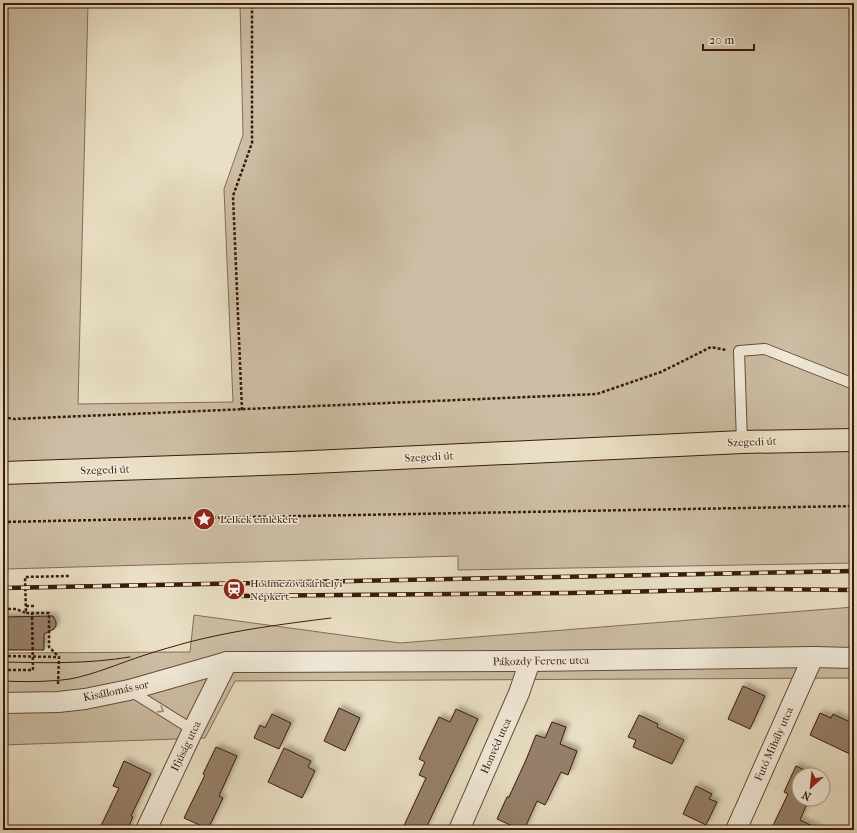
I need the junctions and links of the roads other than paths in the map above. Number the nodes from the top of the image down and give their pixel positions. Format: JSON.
{"nodes":[{"id":1,"x":854,"y":384,"type":"edge"},
{"id":2,"x":854,"y":440,"type":"edge"},
{"id":3,"x":742,"y":442,"type":"junction"},
{"id":4,"x":3,"y":474,"type":"edge"},
{"id":5,"x":813,"y":657,"type":"junction"},
{"id":6,"x":854,"y":658,"type":"edge"},
{"id":7,"x":530,"y":661,"type":"junction"},
{"id":8,"x":227,"y":662,"type":"junction"},
{"id":9,"x":129,"y":690,"type":"junction"},
{"id":10,"x":3,"y":702,"type":"edge"},
{"id":11,"x":193,"y":730,"type":"junction"},
{"id":12,"x":146,"y":830,"type":"edge"},
{"id":13,"x":459,"y":830,"type":"edge"},
{"id":14,"x":736,"y":830,"type":"edge"}],
"edges":[{"from":1,"to":3,"type":"lane"},
{"from":2,"to":3,"type":"main road","name":"Szegedi út"},
{"from":3,"to":4,"type":"main road","name":"Szegedi út"},
{"from":5,"to":6,"type":"street","name":"Pákozdy Ferenc utca"},
{"from":5,"to":7,"type":"street","name":"Pákozdy Ferenc utca"},
{"from":5,"to":14,"type":"street","name":"Futó Mihály utca"},
{"from":7,"to":8,"type":"street","name":"Pákozdy Ferenc utca"},
{"from":7,"to":13,"type":"street","name":"Honvéd utca"},
{"from":8,"to":9,"type":"street","name":"Kisállomás sor"},
{"from":8,"to":11,"type":"street","name":"Ifjúság utca"},
{"from":9,"to":10,"type":"street","name":"Kisállomás sor"},
{"from":9,"to":11,"type":"lane","one_way":true},
{"from":11,"to":12,"type":"street","name":"Ifjúság utca"}]}
